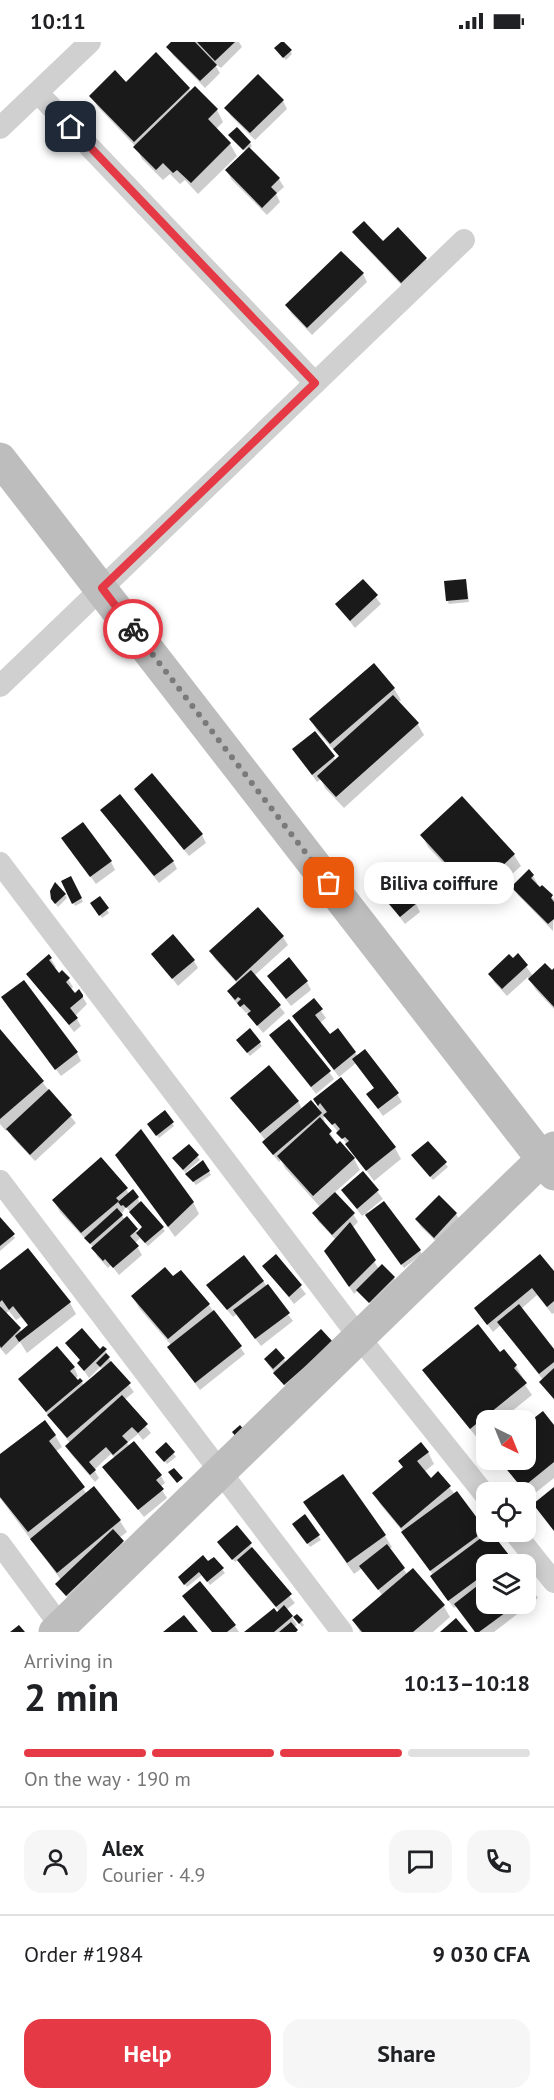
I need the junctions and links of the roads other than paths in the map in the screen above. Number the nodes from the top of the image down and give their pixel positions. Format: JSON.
{"nodes":[{"id":1,"x":90,"y":42,"type":"edge"},
{"id":2,"x":38,"y":93,"type":"junction"},
{"id":3,"x":0,"y":128,"type":"edge"},
{"id":4,"x":464,"y":240,"type":"dead end"},
{"id":5,"x":315,"y":383,"type":"junction"},
{"id":6,"x":0,"y":459,"type":"edge"},
{"id":7,"x":102,"y":588,"type":"junction"},
{"id":8,"x":0,"y":686,"type":"edge"},
{"id":9,"x":0,"y":863,"type":"edge"},
{"id":10,"x":550,"y":1160,"type":"edge"},
{"id":11,"x":0,"y":1181,"type":"edge"},
{"id":12,"x":359,"y":1336,"type":"junction"},
{"id":13,"x":219,"y":1472,"type":"junction"},
{"id":14,"x":476,"y":1483,"type":"edge"},
{"id":15,"x":522,"y":1542,"type":"edge"},
{"id":16,"x":0,"y":1544,"type":"edge"},
{"id":17,"x":554,"y":1582,"type":"edge"},
{"id":18,"x":60,"y":1630,"type":"edge"},
{"id":19,"x":342,"y":1632,"type":"edge"}],
"edges":[{"from":1,"to":2,"type":"street"},
{"from":2,"to":3,"type":"street"},
{"from":2,"to":5,"type":"street"},
{"from":4,"to":5,"type":"street"},
{"from":5,"to":7,"type":"street"},
{"from":6,"to":7,"type":"street"},
{"from":7,"to":8,"type":"street"},
{"from":7,"to":10,"type":"street"},
{"from":9,"to":12,"type":"street"},
{"from":10,"to":12,"type":"street"},
{"from":11,"to":13,"type":"street"},
{"from":12,"to":13,"type":"street"},
{"from":12,"to":14,"type":"street"},
{"from":13,"to":18,"type":"street"},
{"from":13,"to":19,"type":"street"},
{"from":15,"to":17,"type":"street"},
{"from":16,"to":18,"type":"street"}]}
